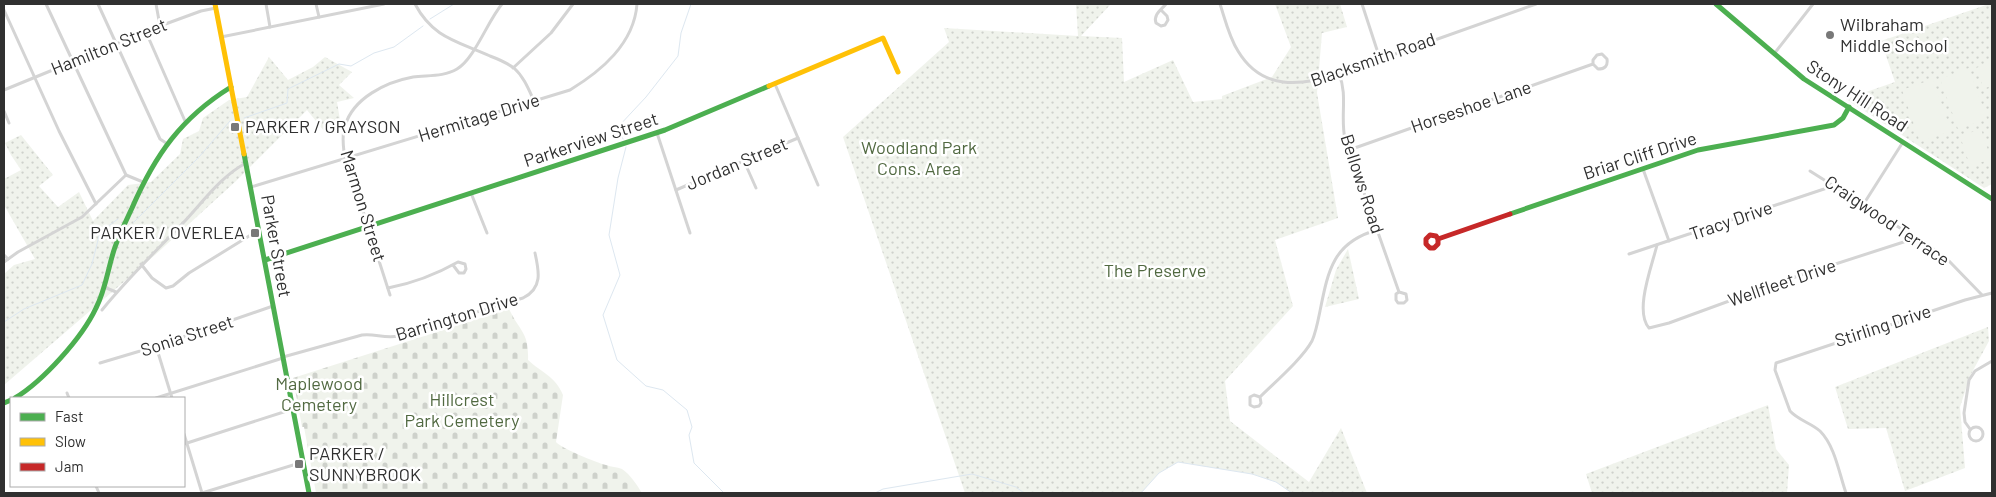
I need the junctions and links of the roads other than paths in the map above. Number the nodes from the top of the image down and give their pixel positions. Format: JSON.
{"nodes":[{"id":1,"x":46,"y":4,"type":"edge"},
{"id":2,"x":98,"y":4,"type":"edge"},
{"id":3,"x":156,"y":4,"type":"edge"},
{"id":4,"x":266,"y":4,"type":"edge"},
{"id":5,"x":316,"y":4,"type":"edge"},
{"id":6,"x":384,"y":4,"type":"edge"},
{"id":7,"x":415,"y":4,"type":"edge"},
{"id":8,"x":502,"y":4,"type":"edge"},
{"id":9,"x":573,"y":4,"type":"edge"},
{"id":10,"x":637,"y":4,"type":"edge"},
{"id":11,"x":1166,"y":4,"type":"edge"},
{"id":12,"x":1220,"y":4,"type":"edge"},
{"id":13,"x":1362,"y":4,"type":"edge"},
{"id":14,"x":1536,"y":4,"type":"edge"},
{"id":15,"x":1716,"y":4,"type":"edge"},
{"id":16,"x":1813,"y":4,"type":"edge"},
{"id":17,"x":215,"y":6,"type":"edge"},
{"id":18,"x":365,"y":6,"type":"edge"},
{"id":19,"x":4,"y":10,"type":"edge"},
{"id":20,"x":1161,"y":10,"type":"junction"},
{"id":21,"x":319,"y":17,"type":"junction"},
{"id":22,"x":160,"y":26,"type":"junction"},
{"id":23,"x":270,"y":27,"type":"junction"},
{"id":24,"x":146,"y":32,"type":"junction"},
{"id":25,"x":221,"y":36,"type":"junction"},
{"id":26,"x":117,"y":44,"type":"junction"},
{"id":27,"x":475,"y":49,"type":"junction"},
{"id":28,"x":1774,"y":54,"type":"junction"},
{"id":29,"x":1380,"y":59,"type":"junction"},
{"id":30,"x":73,"y":61,"type":"junction"},
{"id":31,"x":1593,"y":64,"type":"junction"},
{"id":32,"x":513,"y":68,"type":"junction"},
{"id":33,"x":898,"y":72,"type":"dead end"},
{"id":34,"x":1339,"y":74,"type":"junction"},
{"id":35,"x":36,"y":77,"type":"junction"},
{"id":36,"x":775,"y":84,"type":"junction"},
{"id":37,"x":231,"y":87,"type":"junction"},
{"id":38,"x":4,"y":90,"type":"edge"},
{"id":39,"x":534,"y":101,"type":"junction"},
{"id":40,"x":1849,"y":107,"type":"junction"},
{"id":41,"x":4,"y":111,"type":"edge"},
{"id":42,"x":186,"y":121,"type":"junction"},
{"id":43,"x":9,"y":123,"type":"dead end"},
{"id":44,"x":657,"y":133,"type":"junction"},
{"id":45,"x":798,"y":138,"type":"junction"},
{"id":46,"x":1903,"y":142,"type":"junction"},
{"id":47,"x":166,"y":143,"type":"junction"},
{"id":48,"x":1349,"y":150,"type":"junction"},
{"id":49,"x":346,"y":157,"type":"junction"},
{"id":50,"x":744,"y":161,"type":"junction"},
{"id":51,"x":246,"y":163,"type":"junction"},
{"id":52,"x":1643,"y":168,"type":"junction"},
{"id":53,"x":1810,"y":171,"type":"dead end"},
{"id":54,"x":126,"y":175,"type":"junction"},
{"id":55,"x":142,"y":182,"type":"junction"},
{"id":56,"x":818,"y":186,"type":"dead end"},
{"id":57,"x":1833,"y":186,"type":"junction"},
{"id":58,"x":251,"y":187,"type":"junction"},
{"id":59,"x":756,"y":188,"type":"dead end"},
{"id":60,"x":676,"y":190,"type":"junction"},
{"id":61,"x":471,"y":193,"type":"junction"},
{"id":62,"x":1992,"y":199,"type":"edge"},
{"id":63,"x":96,"y":204,"type":"junction"},
{"id":64,"x":1863,"y":205,"type":"junction"},
{"id":65,"x":368,"y":226,"type":"junction"},
{"id":66,"x":260,"y":229,"type":"junction"},
{"id":67,"x":1377,"y":230,"type":"junction"},
{"id":68,"x":487,"y":233,"type":"dead end"},
{"id":69,"x":690,"y":234,"type":"dead end"},
{"id":70,"x":1916,"y":238,"type":"junction"},
{"id":71,"x":1438,"y":239,"type":"dead end"},
{"id":72,"x":1669,"y":241,"type":"junction"},
{"id":73,"x":1657,"y":245,"type":"junction"},
{"id":74,"x":535,"y":253,"type":"dead end"},
{"id":75,"x":1629,"y":254,"type":"dead end"},
{"id":76,"x":4,"y":255,"type":"edge"},
{"id":77,"x":8,"y":259,"type":"junction"},
{"id":78,"x":266,"y":260,"type":"junction"},
{"id":79,"x":4,"y":262,"type":"edge"},
{"id":80,"x":141,"y":264,"type":"junction"},
{"id":81,"x":453,"y":265,"type":"junction"},
{"id":82,"x":104,"y":287,"type":"junction"},
{"id":83,"x":388,"y":288,"type":"junction"},
{"id":84,"x":116,"y":292,"type":"junction"},
{"id":85,"x":1399,"y":292,"type":"dead end"},
{"id":86,"x":1992,"y":293,"type":"edge"},
{"id":87,"x":390,"y":295,"type":"dead end"},
{"id":88,"x":1982,"y":295,"type":"junction"},
{"id":89,"x":273,"y":306,"type":"junction"},
{"id":90,"x":102,"y":310,"type":"dead end"},
{"id":91,"x":156,"y":346,"type":"junction"},
{"id":92,"x":283,"y":358,"type":"junction"},
{"id":93,"x":1992,"y":361,"type":"edge"},
{"id":94,"x":100,"y":363,"type":"dead end"},
{"id":95,"x":67,"y":393,"type":"dead end"},
{"id":96,"x":171,"y":393,"type":"junction"},
{"id":97,"x":16,"y":397,"type":"edge"},
{"id":98,"x":68,"y":397,"type":"edge"},
{"id":99,"x":159,"y":397,"type":"edge"},
{"id":100,"x":172,"y":397,"type":"edge"},
{"id":101,"x":1260,"y":397,"type":"dead end"},
{"id":102,"x":293,"y":409,"type":"junction"},
{"id":103,"x":1970,"y":429,"type":"junction"},
{"id":104,"x":185,"y":444,"type":"edge"},
{"id":105,"x":303,"y":462,"type":"junction"},
{"id":106,"x":202,"y":493,"type":"edge"},
{"id":107,"x":309,"y":493,"type":"edge"},
{"id":108,"x":1846,"y":493,"type":"edge"}],
"edges":[{"from":1,"to":30,"type":"street"},
{"from":2,"to":26,"type":"street"},
{"from":3,"to":22,"type":"street"},
{"from":4,"to":23,"type":"street"},
{"from":5,"to":21,"type":"street"},
{"from":6,"to":18,"type":"street"},
{"from":7,"to":27,"type":"street"},
{"from":8,"to":27,"type":"street"},
{"from":9,"to":32,"type":"street"},
{"from":10,"to":39,"type":"street","name":"Hermitage Drive"},
{"from":11,"to":20,"type":"street"},
{"from":12,"to":34,"type":"street","name":"Blacksmith Road"},
{"from":13,"to":29,"type":"street"},
{"from":14,"to":29,"type":"street","name":"Blacksmith Road"},
{"from":15,"to":28,"type":"street","name":"Stony Hill Road"},
{"from":16,"to":28,"type":"street"},
{"from":17,"to":22,"type":"street","name":"Hamilton Street"},
{"from":17,"to":25,"type":"street","name":"Parker Street"},
{"from":18,"to":21,"type":"street"},
{"from":19,"to":35,"type":"street"},
{"from":20,"to":20,"type":"street"},
{"from":21,"to":23,"type":"street"},
{"from":22,"to":24,"type":"street","name":"Hamilton Street"},
{"from":23,"to":25,"type":"street"},
{"from":24,"to":26,"type":"street","name":"Hamilton Street"},
{"from":24,"to":42,"type":"street"},
{"from":25,"to":37,"type":"street","name":"Parker Street"},
{"from":26,"to":30,"type":"street","name":"Hamilton Street"},
{"from":26,"to":47,"type":"street"},
{"from":27,"to":32,"type":"street"},
{"from":27,"to":49,"type":"street","name":"Marmon Street"},
{"from":28,"to":40,"type":"street","name":"Stony Hill Road"},
{"from":29,"to":34,"type":"street","name":"Blacksmith Road"},
{"from":30,"to":35,"type":"street","name":"Hamilton Street"},
{"from":30,"to":54,"type":"street"},
{"from":31,"to":31,"type":"street","name":"Horseshoe Lane"},
{"from":31,"to":48,"type":"street","name":"Horseshoe Lane"},
{"from":32,"to":39,"type":"street"},
{"from":33,"to":36,"type":"street","name":"Parkerview Street"},
{"from":34,"to":48,"type":"street","name":"Bellows Road"},
{"from":35,"to":38,"type":"street","name":"Hamilton Street"},
{"from":35,"to":63,"type":"street"},
{"from":36,"to":44,"type":"street","name":"Parkerview Street"},
{"from":36,"to":45,"type":"street"},
{"from":37,"to":42,"type":"street"},
{"from":37,"to":51,"type":"street","name":"Parker Street"},
{"from":39,"to":49,"type":"street","name":"Hermitage Drive"},
{"from":40,"to":46,"type":"street","name":"Stony Hill Road"},
{"from":40,"to":52,"type":"street","name":"Briar Cliff Drive"},
{"from":41,"to":43,"type":"street"},
{"from":42,"to":47,"type":"street"},
{"from":44,"to":60,"type":"street"},
{"from":44,"to":61,"type":"street","name":"Parkerview Street"},
{"from":45,"to":50,"type":"street","name":"Jordan Street"},
{"from":45,"to":56,"type":"street"},
{"from":46,"to":62,"type":"street","name":"Stony Hill Road"},
{"from":46,"to":64,"type":"street"},
{"from":47,"to":55,"type":"street"},
{"from":48,"to":67,"type":"street","name":"Bellows Road"},
{"from":49,"to":58,"type":"street","name":"Hermitage Drive"},
{"from":49,"to":65,"type":"street","name":"Marmon Street"},
{"from":50,"to":59,"type":"street"},
{"from":50,"to":60,"type":"street","name":"Jordan Street"},
{"from":51,"to":58,"type":"street","name":"Parker Street"},
{"from":51,"to":80,"type":"street"},
{"from":52,"to":71,"type":"street","name":"Briar Cliff Drive"},
{"from":52,"to":72,"type":"street"},
{"from":53,"to":57,"type":"street","name":"Craigwood Terrace"},
{"from":54,"to":55,"type":"street"},
{"from":54,"to":63,"type":"street"},
{"from":55,"to":82,"type":"street"},
{"from":57,"to":64,"type":"street","name":"Craigwood Terrace"},
{"from":57,"to":72,"type":"street","name":"Tracy Drive"},
{"from":58,"to":66,"type":"street","name":"Parker Street"},
{"from":60,"to":69,"type":"street"},
{"from":61,"to":65,"type":"street","name":"Parkerview Street"},
{"from":61,"to":68,"type":"street"},
{"from":63,"to":77,"type":"street"},
{"from":64,"to":70,"type":"street","name":"Craigwood Terrace"},
{"from":65,"to":78,"type":"street","name":"Parkerview Street"},
{"from":65,"to":83,"type":"street","name":"Marmon Street"},
{"from":66,"to":78,"type":"street","name":"Parker Street"},
{"from":66,"to":80,"type":"street"},
{"from":67,"to":85,"type":"street","name":"Bellows Road"},
{"from":67,"to":101,"type":"street"},
{"from":70,"to":73,"type":"street","name":"Wellfleet Drive"},
{"from":70,"to":88,"type":"street","name":"Craigwood Terrace"},
{"from":72,"to":73,"type":"street","name":"Tracy Drive"},
{"from":73,"to":75,"type":"street","name":"Tracy Drive"},
{"from":74,"to":92,"type":"street","name":"Barrington Drive"},
{"from":76,"to":77,"type":"street"},
{"from":77,"to":79,"type":"street"},
{"from":78,"to":89,"type":"street","name":"Parker Street"},
{"from":80,"to":84,"type":"street"},
{"from":81,"to":81,"type":"street"},
{"from":81,"to":83,"type":"street"},
{"from":82,"to":84,"type":"street"},
{"from":82,"to":97,"type":"street"},
{"from":83,"to":87,"type":"street","name":"Marmon Street"},
{"from":84,"to":90,"type":"street"},
{"from":86,"to":88,"type":"street","name":"Stirling Drive"},
{"from":88,"to":108,"type":"street","name":"Stirling Drive"},
{"from":89,"to":91,"type":"street","name":"Sonia Street"},
{"from":89,"to":92,"type":"street","name":"Parker Street"},
{"from":91,"to":94,"type":"street","name":"Sonia Street"},
{"from":91,"to":96,"type":"street"},
{"from":92,"to":96,"type":"street","name":"Barrington Drive"},
{"from":92,"to":102,"type":"street","name":"Parker Street"},
{"from":93,"to":103,"type":"street"},
{"from":95,"to":98,"type":"street"},
{"from":96,"to":99,"type":"street","name":"Barrington Drive"},
{"from":96,"to":100,"type":"street"},
{"from":102,"to":104,"type":"street"},
{"from":102,"to":105,"type":"street","name":"Parker Street"},
{"from":103,"to":103,"type":"street"},
{"from":104,"to":106,"type":"street"},
{"from":105,"to":106,"type":"street"},
{"from":105,"to":107,"type":"street","name":"Parker Street"}]}
